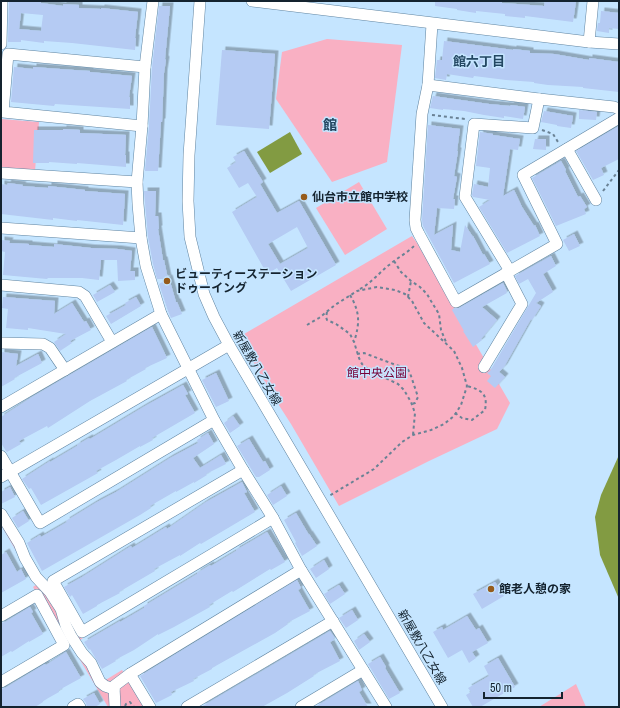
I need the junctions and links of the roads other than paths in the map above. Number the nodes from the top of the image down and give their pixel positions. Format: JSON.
{"nodes":[{"id":1,"x":2,"y":1,"type":"edge"},
{"id":2,"x":153,"y":1,"type":"edge"},
{"id":3,"x":200,"y":1,"type":"edge"},
{"id":4,"x":252,"y":1,"type":"edge"},
{"id":5,"x":256,"y":1,"type":"edge"},
{"id":6,"x":593,"y":1,"type":"edge"},
{"id":7,"x":432,"y":24,"type":"junction"},
{"id":8,"x":589,"y":42,"type":"junction"},
{"id":9,"x":1,"y":44,"type":"edge"},
{"id":10,"x":619,"y":44,"type":"edge"},
{"id":11,"x":145,"y":67,"type":"junction"},
{"id":12,"x":428,"y":85,"type":"junction"},
{"id":13,"x":539,"y":99,"type":"junction"},
{"id":14,"x":619,"y":109,"type":"edge"},
{"id":15,"x":619,"y":118,"type":"edge"},
{"id":16,"x":142,"y":126,"type":"junction"},
{"id":17,"x":565,"y":150,"type":"junction"},
{"id":18,"x":1,"y":173,"type":"edge"},
{"id":19,"x":138,"y":182,"type":"junction"},
{"id":20,"x":596,"y":200,"type":"road end"},
{"id":21,"x":1,"y":228,"type":"edge"},
{"id":22,"x":141,"y":238,"type":"junction"},
{"id":23,"x":508,"y":272,"type":"junction"},
{"id":24,"x":1,"y":285,"type":"edge"},
{"id":25,"x":161,"y":314,"type":"junction"},
{"id":26,"x":112,"y":342,"type":"junction"},
{"id":27,"x":1,"y":343,"type":"edge"},
{"id":28,"x":229,"y":345,"type":"junction"},
{"id":29,"x":484,"y":367,"type":"dead end"},
{"id":30,"x":188,"y":369,"type":"junction"},
{"id":31,"x":65,"y":370,"type":"junction"},
{"id":32,"x":1,"y":407,"type":"edge"},
{"id":33,"x":214,"y":420,"type":"junction"},
{"id":34,"x":1,"y":456,"type":"edge"},
{"id":35,"x":243,"y":470,"type":"junction"},
{"id":36,"x":6,"y":474,"type":"edge"},
{"id":37,"x":1,"y":514,"type":"edge"},
{"id":38,"x":273,"y":518,"type":"junction"},
{"id":39,"x":301,"y":570,"type":"junction"},
{"id":40,"x":1,"y":616,"type":"edge"},
{"id":41,"x":333,"y":621,"type":"junction"},
{"id":42,"x":363,"y":670,"type":"junction"},
{"id":43,"x":130,"y":674,"type":"junction"},
{"id":44,"x":1,"y":682,"type":"edge"},
{"id":45,"x":114,"y":689,"type":"junction"},
{"id":46,"x":73,"y":707,"type":"edge"},
{"id":47,"x":80,"y":707,"type":"edge"},
{"id":48,"x":115,"y":707,"type":"edge"},
{"id":49,"x":150,"y":707,"type":"edge"},
{"id":50,"x":187,"y":707,"type":"edge"},
{"id":51,"x":301,"y":707,"type":"edge"},
{"id":52,"x":386,"y":707,"type":"edge"},
{"id":53,"x":442,"y":707,"type":"edge"}],
"edges":[{"from":1,"to":9,"type":"street"},
{"from":2,"to":11,"type":"street"},
{"from":3,"to":28,"type":"street","name":"新屋敷八乙女線"},
{"from":4,"to":5,"type":"street"},
{"from":5,"to":7,"type":"street"},
{"from":6,"to":8,"type":"street"},
{"from":7,"to":8,"type":"street"},
{"from":7,"to":12,"type":"street"},
{"from":8,"to":10,"type":"street"},
{"from":11,"to":16,"type":"street"},
{"from":11,"to":16,"type":"street"},
{"from":12,"to":13,"type":"street"},
{"from":12,"to":23,"type":"street"},
{"from":13,"to":14,"type":"street"},
{"from":13,"to":23,"type":"street"},
{"from":15,"to":17,"type":"street"},
{"from":16,"to":19,"type":"street"},
{"from":17,"to":20,"type":"street"},
{"from":17,"to":23,"type":"street"},
{"from":18,"to":19,"type":"street"},
{"from":19,"to":22,"type":"street"},
{"from":21,"to":22,"type":"street"},
{"from":22,"to":25,"type":"street"},
{"from":23,"to":29,"type":"street"},
{"from":24,"to":26,"type":"street"},
{"from":25,"to":26,"type":"street"},
{"from":25,"to":30,"type":"street"},
{"from":26,"to":31,"type":"street"},
{"from":27,"to":31,"type":"street"},
{"from":28,"to":30,"type":"street"},
{"from":28,"to":53,"type":"street","name":"新屋敷八乙女線"},
{"from":30,"to":33,"type":"street"},
{"from":30,"to":36,"type":"street"},
{"from":31,"to":32,"type":"street"},
{"from":33,"to":35,"type":"street"},
{"from":33,"to":36,"type":"street"},
{"from":34,"to":36,"type":"street"},
{"from":35,"to":38,"type":"street"},
{"from":35,"to":38,"type":"street"},
{"from":37,"to":45,"type":"street"},
{"from":38,"to":39,"type":"street"},
{"from":39,"to":41,"type":"street"},
{"from":39,"to":43,"type":"street"},
{"from":40,"to":44,"type":"street"},
{"from":41,"to":42,"type":"street"},
{"from":41,"to":50,"type":"street"},
{"from":42,"to":51,"type":"street"},
{"from":42,"to":52,"type":"street"},
{"from":43,"to":45,"type":"street"},
{"from":43,"to":49,"type":"street"},
{"from":45,"to":48,"type":"street"},
{"from":46,"to":47,"type":"street"}]}
